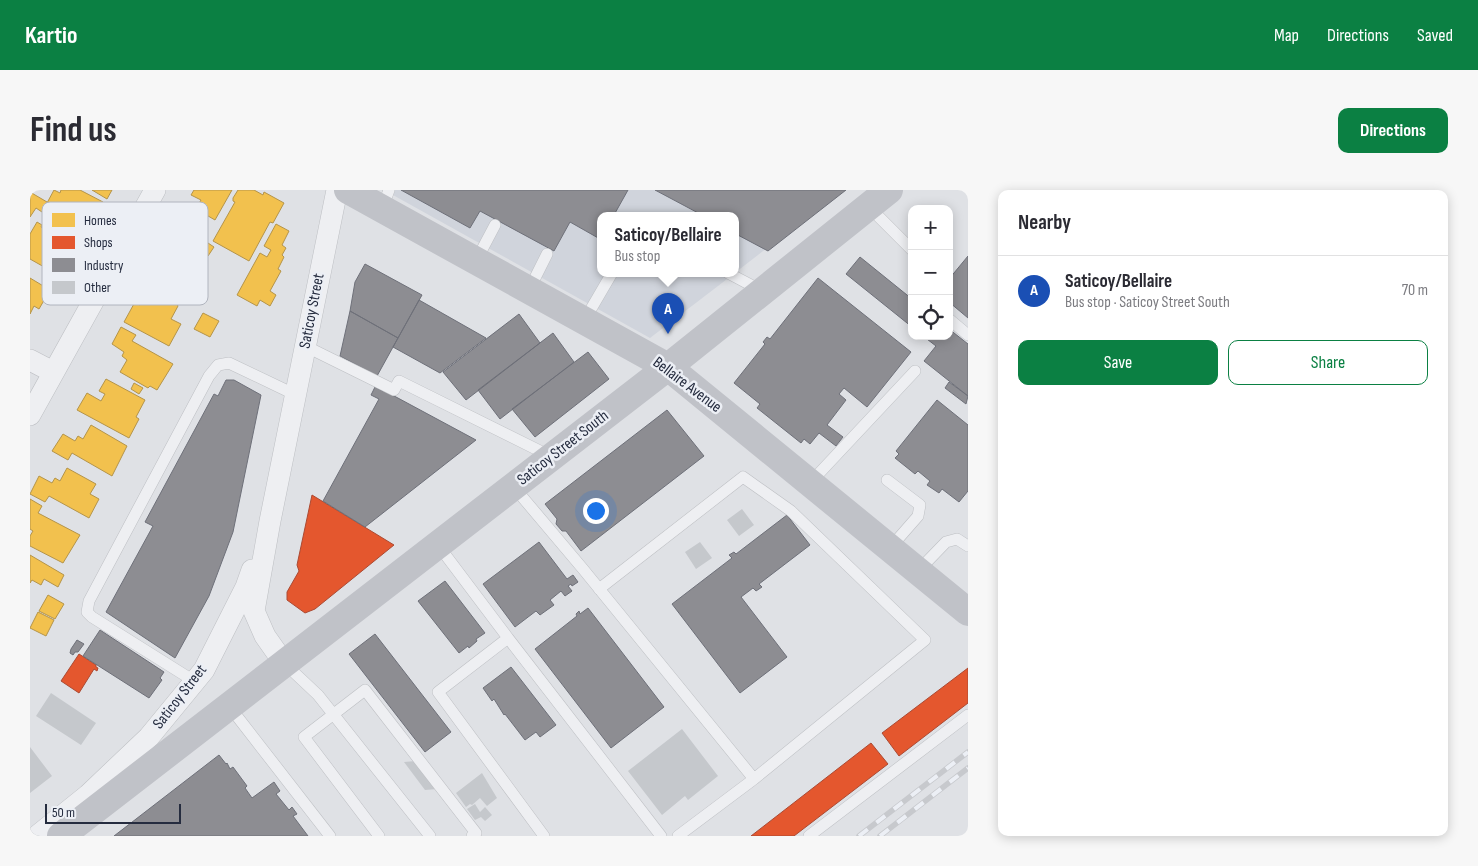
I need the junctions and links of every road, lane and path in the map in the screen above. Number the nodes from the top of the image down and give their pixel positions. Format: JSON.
{"nodes":[{"id":1,"x":155,"y":190,"type":"edge"},
{"id":2,"x":337,"y":190,"type":"edge"},
{"id":3,"x":348,"y":190,"type":"edge"},
{"id":4,"x":879,"y":198,"type":"edge"},
{"id":5,"x":385,"y":199,"type":"edge"},
{"id":6,"x":148,"y":202,"type":"edge"},
{"id":7,"x":495,"y":225,"type":"dead end"},
{"id":8,"x":908,"y":244,"type":"edge"},
{"id":9,"x":547,"y":254,"type":"dead end"},
{"id":10,"x":476,"y":261,"type":"junction"},
{"id":11,"x":610,"y":277,"type":"edge"},
{"id":12,"x":736,"y":277,"type":"edge"},
{"id":13,"x":529,"y":290,"type":"junction"},
{"id":14,"x":762,"y":291,"type":"junction"},
{"id":15,"x":91,"y":305,"type":"edge"},
{"id":16,"x":584,"y":321,"type":"junction"},
{"id":17,"x":953,"y":322,"type":"edge"},
{"id":18,"x":968,"y":335,"type":"edge"},
{"id":19,"x":306,"y":346,"type":"junction"},
{"id":20,"x":30,"y":360,"type":"edge"},
{"id":21,"x":668,"y":367,"type":"junction"},
{"id":22,"x":915,"y":371,"type":"dead end"},
{"id":23,"x":53,"y":372,"type":"junction"},
{"id":24,"x":296,"y":395,"type":"junction"},
{"id":25,"x":30,"y":415,"type":"edge"},
{"id":26,"x":551,"y":457,"type":"junction"},
{"id":27,"x":887,"y":480,"type":"dead end"},
{"id":28,"x":810,"y":483,"type":"junction"},
{"id":29,"x":513,"y":486,"type":"junction"},
{"id":30,"x":270,"y":521,"type":"junction"},
{"id":31,"x":438,"y":545,"type":"junction"},
{"id":32,"x":968,"y":546,"type":"edge"},
{"id":33,"x":890,"y":548,"type":"junction"},
{"id":34,"x":918,"y":571,"type":"junction"},
{"id":35,"x":599,"y":589,"type":"junction"},
{"id":36,"x":968,"y":612,"type":"edge"},
{"id":37,"x":508,"y":638,"type":"junction"},
{"id":38,"x":284,"y":663,"type":"junction"},
{"id":39,"x":194,"y":682,"type":"junction"},
{"id":40,"x":231,"y":704,"type":"junction"},
{"id":41,"x":333,"y":714,"type":"junction"},
{"id":42,"x":968,"y":715,"type":"edge"},
{"id":43,"x":754,"y":779,"type":"junction"},
{"id":44,"x":37,"y":836,"type":"edge"},
{"id":45,"x":61,"y":836,"type":"edge"},
{"id":46,"x":330,"y":836,"type":"edge"},
{"id":47,"x":380,"y":836,"type":"edge"},
{"id":48,"x":430,"y":836,"type":"edge"},
{"id":49,"x":472,"y":836,"type":"edge"},
{"id":50,"x":544,"y":836,"type":"edge"},
{"id":51,"x":661,"y":836,"type":"edge"},
{"id":52,"x":678,"y":836,"type":"edge"},
{"id":53,"x":809,"y":836,"type":"edge"}],
"edges":[{"from":1,"to":6,"type":"street"},
{"from":2,"to":19,"type":"street","name":"Saticoy Street"},
{"from":3,"to":5,"type":"street","name":"Bellaire Avenue"},
{"from":4,"to":8,"type":"lane"},
{"from":4,"to":14,"type":"street","name":"Saticoy Street South"},
{"from":5,"to":10,"type":"street","name":"Bellaire Avenue"},
{"from":7,"to":10,"type":"lane"},
{"from":9,"to":13,"type":"lane"},
{"from":10,"to":13,"type":"street","name":"Bellaire Avenue"},
{"from":11,"to":16,"type":"lane"},
{"from":12,"to":14,"type":"lane"},
{"from":13,"to":16,"type":"street","name":"Bellaire Avenue"},
{"from":14,"to":21,"type":"street","name":"Saticoy Street South"},
{"from":15,"to":23,"type":"street"},
{"from":16,"to":21,"type":"street","name":"Bellaire Avenue"},
{"from":17,"to":18,"type":"lane"},
{"from":19,"to":24,"type":"street","name":"Saticoy Street"},
{"from":19,"to":26,"type":"lane"},
{"from":20,"to":23,"type":"street"},
{"from":21,"to":26,"type":"street","name":"Saticoy Street South"},
{"from":21,"to":28,"type":"street","name":"Bellaire Avenue"},
{"from":22,"to":28,"type":"lane"},
{"from":23,"to":25,"type":"street"},
{"from":24,"to":30,"type":"street","name":"Saticoy Street"},
{"from":24,"to":39,"type":"lane"},
{"from":26,"to":29,"type":"street","name":"Saticoy Street South"},
{"from":27,"to":33,"type":"lane"},
{"from":28,"to":33,"type":"street","name":"Bellaire Avenue"},
{"from":29,"to":31,"type":"street","name":"Saticoy Street South"},
{"from":29,"to":35,"type":"lane"},
{"from":30,"to":38,"type":"street","name":"Saticoy Street"},
{"from":30,"to":39,"type":"street","name":"Saticoy Street"},
{"from":31,"to":37,"type":"lane"},
{"from":31,"to":38,"type":"street","name":"Saticoy Street South"},
{"from":32,"to":34,"type":"lane"},
{"from":33,"to":34,"type":"street","name":"Bellaire Avenue"},
{"from":34,"to":36,"type":"street","name":"Bellaire Avenue"},
{"from":35,"to":43,"type":"lane"},
{"from":35,"to":43,"type":"lane"},
{"from":37,"to":50,"type":"lane"},
{"from":37,"to":51,"type":"lane"},
{"from":38,"to":40,"type":"street","name":"Saticoy Street South"},
{"from":38,"to":41,"type":"lane"},
{"from":39,"to":44,"type":"street","name":"Saticoy Street"},
{"from":40,"to":45,"type":"street","name":"Saticoy Street"},
{"from":40,"to":46,"type":"lane"},
{"from":41,"to":47,"type":"lane"},
{"from":41,"to":48,"type":"lane"},
{"from":41,"to":49,"type":"lane"},
{"from":42,"to":53,"type":"lane"},
{"from":43,"to":52,"type":"lane"}]}
